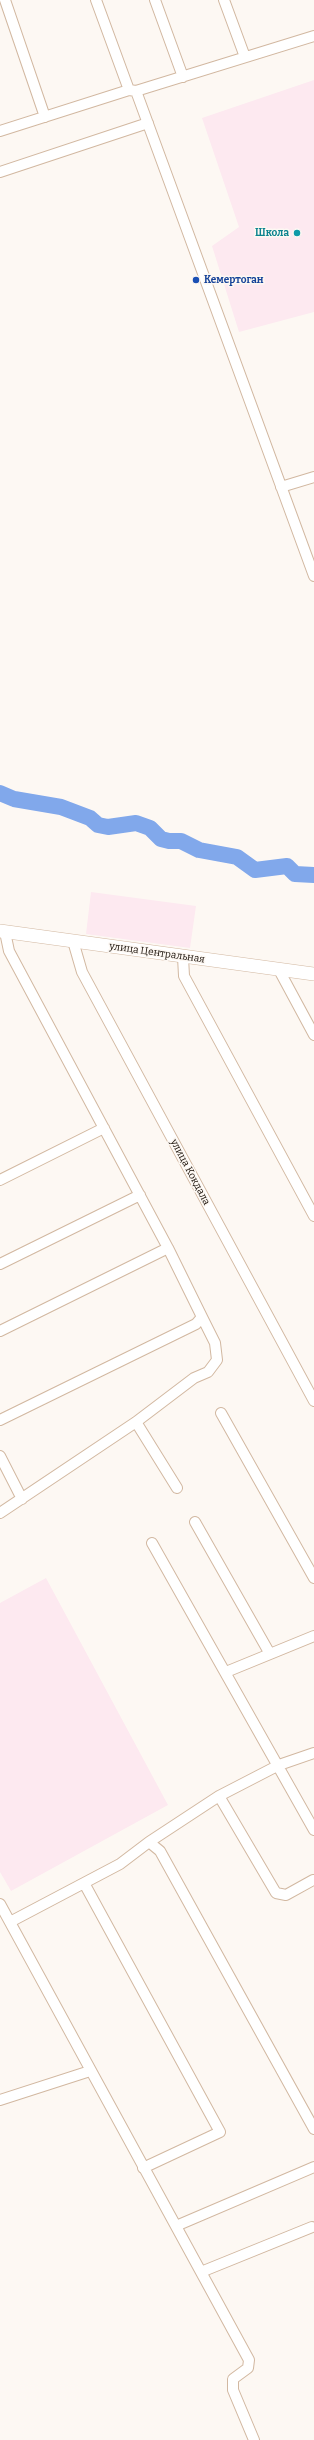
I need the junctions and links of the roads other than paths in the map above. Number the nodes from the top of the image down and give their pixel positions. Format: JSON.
{"nodes":[{"id":1,"x":5,"y":0,"type":"edge"},
{"id":2,"x":96,"y":0,"type":"edge"},
{"id":3,"x":155,"y":0,"type":"edge"},
{"id":4,"x":224,"y":0,"type":"edge"},
{"id":5,"x":314,"y":36,"type":"edge"},
{"id":6,"x":245,"y":57,"type":"junction"},
{"id":7,"x":182,"y":77,"type":"junction"},
{"id":8,"x":132,"y":90,"type":"junction"},
{"id":9,"x":46,"y":117,"type":"junction"},
{"id":10,"x":148,"y":123,"type":"junction"},
{"id":11,"x":0,"y":131,"type":"edge"},
{"id":12,"x":0,"y":172,"type":"edge"},
{"id":13,"x":314,"y":477,"type":"edge"},
{"id":14,"x":281,"y":486,"type":"junction"},
{"id":15,"x":314,"y":576,"type":"edge"},
{"id":16,"x":3,"y":931,"type":"edge"},
{"id":17,"x":72,"y":941,"type":"junction"},
{"id":18,"x":183,"y":957,"type":"junction"},
{"id":19,"x":279,"y":970,"type":"junction"},
{"id":20,"x":314,"y":974,"type":"edge"},
{"id":21,"x":314,"y":1035,"type":"edge"},
{"id":22,"x":104,"y":1128,"type":"junction"},
{"id":23,"x":0,"y":1180,"type":"edge"},
{"id":24,"x":140,"y":1195,"type":"junction"},
{"id":25,"x":314,"y":1216,"type":"edge"},
{"id":26,"x":168,"y":1248,"type":"junction"},
{"id":27,"x":0,"y":1264,"type":"edge"},
{"id":28,"x":202,"y":1317,"type":"junction"},
{"id":29,"x":0,"y":1331,"type":"edge"},
{"id":30,"x":314,"y":1401,"type":"edge"},
{"id":31,"x":221,"y":1413,"type":"dead end"},
{"id":32,"x":0,"y":1420,"type":"edge"},
{"id":33,"x":136,"y":1422,"type":"junction"},
{"id":34,"x":0,"y":1456,"type":"edge"},
{"id":35,"x":178,"y":1488,"type":"dead end"},
{"id":36,"x":22,"y":1499,"type":"junction"},
{"id":37,"x":0,"y":1513,"type":"edge"},
{"id":38,"x":195,"y":1522,"type":"dead end"},
{"id":39,"x":152,"y":1543,"type":"dead end"},
{"id":40,"x":314,"y":1578,"type":"edge"},
{"id":41,"x":314,"y":1636,"type":"edge"},
{"id":42,"x":270,"y":1654,"type":"junction"},
{"id":43,"x":226,"y":1672,"type":"junction"},
{"id":44,"x":314,"y":1753,"type":"edge"},
{"id":45,"x":279,"y":1765,"type":"junction"},
{"id":46,"x":219,"y":1796,"type":"junction"},
{"id":47,"x":314,"y":1830,"type":"edge"},
{"id":48,"x":149,"y":1842,"type":"junction"},
{"id":49,"x":313,"y":1880,"type":"dead end"},
{"id":50,"x":84,"y":1883,"type":"junction"},
{"id":51,"x":0,"y":1904,"type":"edge"},
{"id":52,"x":10,"y":1922,"type":"junction"},
{"id":53,"x":90,"y":2071,"type":"junction"},
{"id":54,"x":0,"y":2100,"type":"edge"},
{"id":55,"x":314,"y":2129,"type":"edge"},
{"id":56,"x":314,"y":2167,"type":"edge"},
{"id":57,"x":143,"y":2168,"type":"junction"},
{"id":58,"x":176,"y":2226,"type":"junction"},
{"id":59,"x":312,"y":2227,"type":"dead end"},
{"id":60,"x":201,"y":2272,"type":"junction"},
{"id":61,"x":254,"y":2440,"type":"edge"}],
"edges":[{"from":1,"to":9,"type":"street"},
{"from":2,"to":8,"type":"street"},
{"from":3,"to":7,"type":"street"},
{"from":4,"to":6,"type":"street"},
{"from":5,"to":6,"type":"street"},
{"from":6,"to":7,"type":"street"},
{"from":7,"to":8,"type":"street"},
{"from":8,"to":9,"type":"street"},
{"from":8,"to":10,"type":"street"},
{"from":9,"to":11,"type":"street"},
{"from":10,"to":12,"type":"street"},
{"from":10,"to":14,"type":"street"},
{"from":13,"to":14,"type":"street"},
{"from":14,"to":15,"type":"street"},
{"from":16,"to":17,"type":"main road","name":"улица Центральная"},
{"from":16,"to":22,"type":"street"},
{"from":17,"to":18,"type":"main road","name":"улица Центральная"},
{"from":17,"to":30,"type":"street","name":"улица Кокдала"},
{"from":18,"to":19,"type":"main road","name":"улица Центральная"},
{"from":18,"to":25,"type":"street"},
{"from":19,"to":20,"type":"main road","name":"улица Центральная"},
{"from":19,"to":21,"type":"street"},
{"from":22,"to":23,"type":"street"},
{"from":22,"to":24,"type":"street"},
{"from":24,"to":26,"type":"street"},
{"from":24,"to":27,"type":"street"},
{"from":26,"to":28,"type":"street"},
{"from":26,"to":29,"type":"street"},
{"from":28,"to":32,"type":"street"},
{"from":28,"to":33,"type":"street"},
{"from":31,"to":40,"type":"street"},
{"from":33,"to":35,"type":"street"},
{"from":33,"to":36,"type":"street"},
{"from":34,"to":36,"type":"street"},
{"from":36,"to":37,"type":"street"},
{"from":38,"to":42,"type":"street"},
{"from":39,"to":43,"type":"street"},
{"from":41,"to":42,"type":"street"},
{"from":42,"to":43,"type":"street"},
{"from":43,"to":45,"type":"street"},
{"from":44,"to":45,"type":"street"},
{"from":45,"to":46,"type":"street"},
{"from":45,"to":47,"type":"street"},
{"from":46,"to":48,"type":"street"},
{"from":46,"to":49,"type":"street"},
{"from":48,"to":50,"type":"street"},
{"from":48,"to":55,"type":"street"},
{"from":50,"to":52,"type":"street"},
{"from":50,"to":57,"type":"street"},
{"from":51,"to":52,"type":"street"},
{"from":52,"to":53,"type":"street"},
{"from":53,"to":54,"type":"street"},
{"from":53,"to":57,"type":"street"},
{"from":56,"to":58,"type":"street"},
{"from":57,"to":58,"type":"street"},
{"from":58,"to":60,"type":"street"},
{"from":59,"to":60,"type":"street"},
{"from":60,"to":61,"type":"street"}]}
